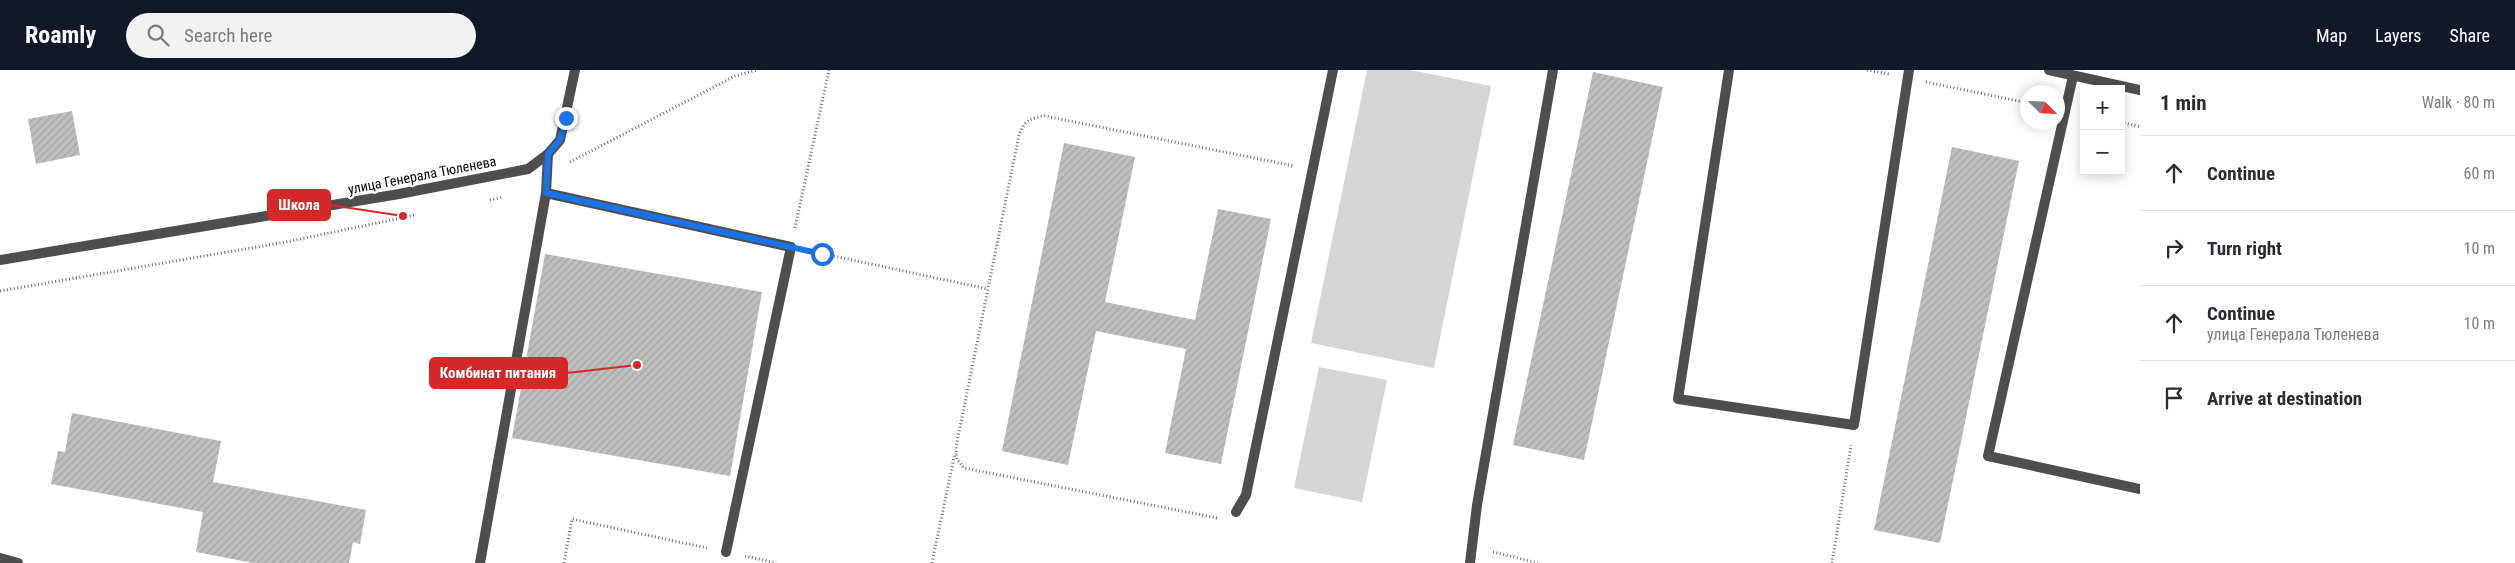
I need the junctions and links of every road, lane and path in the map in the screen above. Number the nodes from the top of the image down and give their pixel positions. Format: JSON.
{"nodes":[{"id":1,"x":575,"y":70,"type":"edge"},
{"id":2,"x":829,"y":70,"type":"edge"},
{"id":3,"x":1333,"y":70,"type":"edge"},
{"id":4,"x":1552,"y":70,"type":"edge"},
{"id":5,"x":1729,"y":70,"type":"edge"},
{"id":6,"x":1867,"y":70,"type":"edge"},
{"id":7,"x":2049,"y":70,"type":"edge"},
{"id":8,"x":1908,"y":74,"type":"edge"},
{"id":9,"x":2073,"y":76,"type":"junction"},
{"id":10,"x":2140,"y":90,"type":"edge"},
{"id":11,"x":2020,"y":101,"type":"edge"},
{"id":12,"x":2125,"y":123,"type":"edge"},
{"id":13,"x":2140,"y":126,"type":"edge"},
{"id":14,"x":548,"y":154,"type":"junction"},
{"id":15,"x":1312,"y":170,"type":"junction"},
{"id":16,"x":546,"y":193,"type":"junction"},
{"id":17,"x":791,"y":247,"type":"junction"},
{"id":18,"x":0,"y":260,"type":"edge"},
{"id":19,"x":988,"y":290,"type":"junction"},
{"id":20,"x":1854,"y":425,"type":"junction"},
{"id":21,"x":956,"y":447,"type":"junction"},
{"id":22,"x":2140,"y":488,"type":"edge"},
{"id":23,"x":1236,"y":512,"type":"joint"},
{"id":24,"x":1470,"y":546,"type":"junction"},
{"id":25,"x":726,"y":552,"type":"junction"},
{"id":26,"x":0,"y":558,"type":"edge"},
{"id":27,"x":18,"y":563,"type":"edge"},
{"id":28,"x":480,"y":563,"type":"edge"},
{"id":29,"x":564,"y":563,"type":"edge"},
{"id":30,"x":776,"y":563,"type":"edge"},
{"id":31,"x":932,"y":563,"type":"edge"},
{"id":32,"x":1470,"y":563,"type":"edge"},
{"id":33,"x":1538,"y":563,"type":"edge"},
{"id":34,"x":1832,"y":563,"type":"edge"}],
"edges":[{"from":1,"to":14,"type":"street","name":"улица Генерала Тюленева"},
{"from":2,"to":17,"type":"path"},
{"from":3,"to":15,"type":"street"},
{"from":4,"to":24,"type":"street"},
{"from":5,"to":20,"type":"street"},
{"from":6,"to":8,"type":"path"},
{"from":7,"to":9,"type":"street"},
{"from":8,"to":11,"type":"path"},
{"from":8,"to":20,"type":"street"},
{"from":9,"to":10,"type":"street"},
{"from":9,"to":22,"type":"street"},
{"from":12,"to":13,"type":"path"},
{"from":14,"to":16,"type":"street"},
{"from":14,"to":18,"type":"street","name":"улица Генерала Тюленева"},
{"from":15,"to":19,"type":"path"},
{"from":15,"to":23,"type":"street"},
{"from":16,"to":17,"type":"street"},
{"from":16,"to":28,"type":"street"},
{"from":17,"to":19,"type":"path"},
{"from":17,"to":25,"type":"street"},
{"from":19,"to":21,"type":"path"},
{"from":20,"to":34,"type":"path"},
{"from":21,"to":23,"type":"path"},
{"from":21,"to":31,"type":"path"},
{"from":24,"to":32,"type":"street"},
{"from":24,"to":33,"type":"path"},
{"from":25,"to":29,"type":"path"},
{"from":25,"to":30,"type":"path"},
{"from":26,"to":27,"type":"street"}]}
